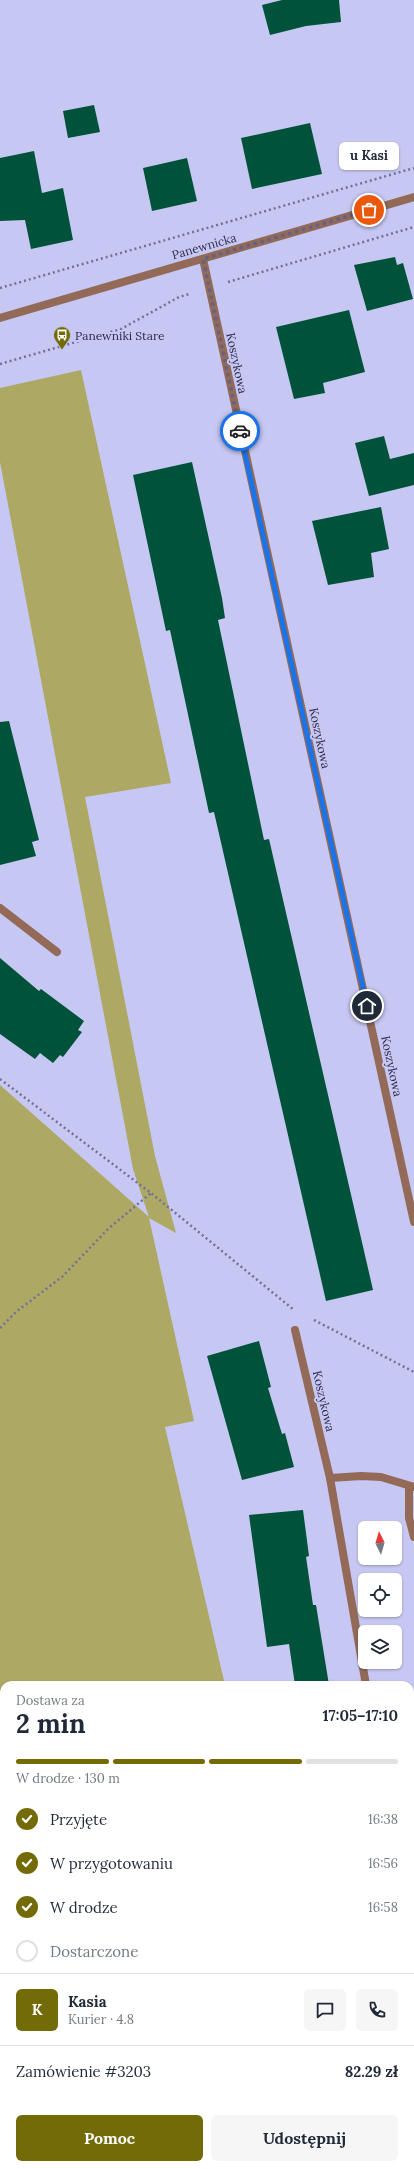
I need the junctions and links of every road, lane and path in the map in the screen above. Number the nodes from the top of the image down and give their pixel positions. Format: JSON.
{"nodes":[{"id":1,"x":414,"y":168,"type":"edge"},
{"id":2,"x":414,"y":196,"type":"edge"},
{"id":3,"x":203,"y":259,"type":"junction"},
{"id":4,"x":0,"y":288,"type":"edge"},
{"id":5,"x":0,"y":318,"type":"edge"},
{"id":6,"x":0,"y":908,"type":"edge"},
{"id":7,"x":57,"y":952,"type":"dead end"},
{"id":8,"x":0,"y":1079,"type":"edge"},
{"id":9,"x":151,"y":1193,"type":"junction"},
{"id":10,"x":414,"y":1222,"type":"edge"},
{"id":11,"x":301,"y":1314,"type":"dead end"},
{"id":12,"x":308,"y":1317,"type":"dead end"},
{"id":13,"x":0,"y":1328,"type":"edge"},
{"id":14,"x":295,"y":1330,"type":"dead end"},
{"id":15,"x":414,"y":1372,"type":"edge"},
{"id":16,"x":330,"y":1478,"type":"junction"},
{"id":17,"x":411,"y":1486,"type":"edge"},
{"id":18,"x":414,"y":1537,"type":"edge"},
{"id":19,"x":365,"y":1681,"type":"edge"}],
"edges":[{"from":1,"to":4,"type":"path"},
{"from":2,"to":3,"type":"street","name":"Panewnicka"},
{"from":3,"to":5,"type":"street","name":"Panewnicka"},
{"from":3,"to":10,"type":"street","name":"Koszykowa"},
{"from":6,"to":7,"type":"street"},
{"from":8,"to":9,"type":"path"},
{"from":9,"to":11,"type":"path"},
{"from":9,"to":13,"type":"path"},
{"from":12,"to":15,"type":"path"},
{"from":14,"to":16,"type":"street","name":"Koszykowa"},
{"from":16,"to":17,"type":"street"},
{"from":16,"to":19,"type":"street","name":"Koszykowa"},
{"from":17,"to":18,"type":"street"}]}
